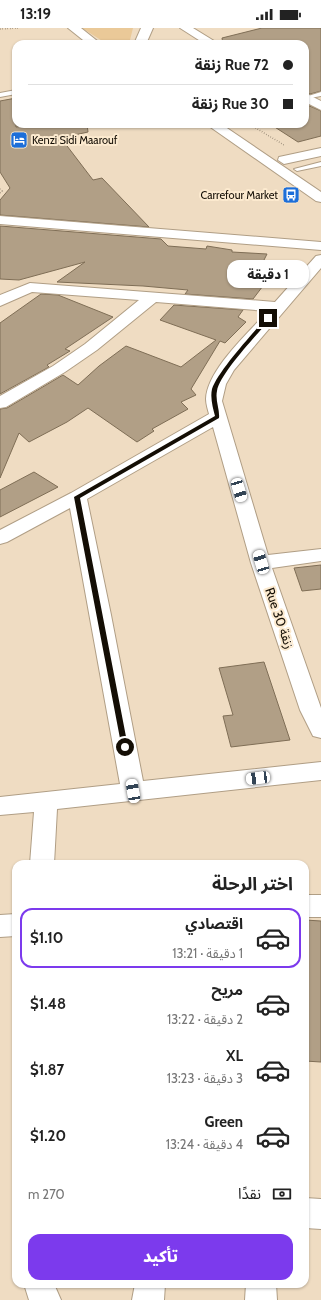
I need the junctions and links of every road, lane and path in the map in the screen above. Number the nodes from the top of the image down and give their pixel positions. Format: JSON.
{"nodes":[{"id":1,"x":20,"y":28,"type":"edge"},
{"id":2,"x":74,"y":28,"type":"edge"},
{"id":3,"x":147,"y":28,"type":"edge"},
{"id":4,"x":158,"y":28,"type":"edge"},
{"id":5,"x":185,"y":28,"type":"edge"},
{"id":6,"x":0,"y":29,"type":"edge"},
{"id":7,"x":90,"y":40,"type":"edge"},
{"id":8,"x":142,"y":40,"type":"edge"},
{"id":9,"x":153,"y":40,"type":"edge"},
{"id":10,"x":206,"y":40,"type":"edge"},
{"id":11,"x":12,"y":93,"type":"edge"},
{"id":12,"x":321,"y":94,"type":"edge"},
{"id":13,"x":0,"y":95,"type":"edge"},
{"id":14,"x":309,"y":97,"type":"edge"},
{"id":15,"x":309,"y":100,"type":"edge"},
{"id":16,"x":321,"y":106,"type":"edge"},
{"id":17,"x":218,"y":128,"type":"edge"},
{"id":18,"x":237,"y":128,"type":"edge"},
{"id":19,"x":256,"y":128,"type":"edge"},
{"id":20,"x":285,"y":146,"type":"dead end"},
{"id":21,"x":321,"y":152,"type":"edge"},
{"id":22,"x":284,"y":160,"type":"junction"},
{"id":23,"x":321,"y":164,"type":"edge"},
{"id":24,"x":297,"y":169,"type":"junction"},
{"id":25,"x":321,"y":184,"type":"edge"},
{"id":26,"x":0,"y":189,"type":"edge"},
{"id":27,"x":0,"y":193,"type":"edge"},
{"id":28,"x":321,"y":198,"type":"edge"},
{"id":29,"x":0,"y":220,"type":"edge"},
{"id":30,"x":321,"y":246,"type":"edge"},
{"id":31,"x":321,"y":259,"type":"edge"},
{"id":32,"x":151,"y":298,"type":"junction"},
{"id":33,"x":0,"y":301,"type":"edge"},
{"id":34,"x":277,"y":307,"type":"junction"},
{"id":35,"x":0,"y":403,"type":"edge"},
{"id":36,"x":217,"y":417,"type":"junction"},
{"id":37,"x":77,"y":497,"type":"junction"},
{"id":38,"x":0,"y":538,"type":"edge"},
{"id":39,"x":321,"y":555,"type":"edge"},
{"id":40,"x":261,"y":562,"type":"junction"},
{"id":41,"x":321,"y":730,"type":"edge"},
{"id":42,"x":321,"y":771,"type":"edge"},
{"id":43,"x":133,"y":791,"type":"junction"},
{"id":44,"x":46,"y":801,"type":"junction"},
{"id":45,"x":0,"y":806,"type":"edge"},
{"id":46,"x":42,"y":860,"type":"edge"},
{"id":47,"x":309,"y":906,"type":"edge"},
{"id":48,"x":321,"y":906,"type":"edge"},
{"id":49,"x":12,"y":925,"type":"edge"},
{"id":50,"x":0,"y":926,"type":"edge"},
{"id":51,"x":309,"y":1213,"type":"edge"},
{"id":52,"x":321,"y":1214,"type":"edge"},
{"id":53,"x":40,"y":1288,"type":"edge"},
{"id":54,"x":150,"y":1288,"type":"edge"},
{"id":55,"x":261,"y":1288,"type":"edge"},
{"id":56,"x":45,"y":1300,"type":"edge"},
{"id":57,"x":148,"y":1300,"type":"edge"},
{"id":58,"x":261,"y":1300,"type":"edge"}],
"edges":[{"from":1,"to":6,"type":"path"},
{"from":2,"to":7,"type":"main road"},
{"from":3,"to":8,"type":"main road"},
{"from":4,"to":9,"type":"main road"},
{"from":5,"to":10,"type":"street"},
{"from":11,"to":13,"type":"lane"},
{"from":12,"to":14,"type":"lane"},
{"from":15,"to":16,"type":"street"},
{"from":17,"to":28,"type":"main road"},
{"from":18,"to":22,"type":"main road"},
{"from":19,"to":20,"type":"path"},
{"from":21,"to":22,"type":"street"},
{"from":22,"to":24,"type":"main road"},
{"from":23,"to":24,"type":"lane"},
{"from":24,"to":25,"type":"main road"},
{"from":26,"to":27,"type":"path"},
{"from":29,"to":30,"type":"street"},
{"from":31,"to":34,"type":"street","name":"Rue 30 زنقة"},
{"from":32,"to":33,"type":"street"},
{"from":32,"to":34,"type":"street"},
{"from":32,"to":35,"type":"street"},
{"from":34,"to":36,"type":"street","name":"Rue 30 زنقة"},
{"from":36,"to":37,"type":"street"},
{"from":36,"to":40,"type":"street","name":"Rue 30 زنقة"},
{"from":37,"to":38,"type":"street"},
{"from":37,"to":43,"type":"street"},
{"from":39,"to":40,"type":"street"},
{"from":40,"to":41,"type":"street","name":"Rue 30 زنقة"},
{"from":42,"to":43,"type":"street"},
{"from":43,"to":44,"type":"street"},
{"from":44,"to":45,"type":"street"},
{"from":44,"to":46,"type":"street"},
{"from":47,"to":48,"type":"street"},
{"from":49,"to":50,"type":"street"},
{"from":51,"to":52,"type":"street"},
{"from":53,"to":56,"type":"street"},
{"from":54,"to":57,"type":"street"},
{"from":55,"to":58,"type":"street"}]}
